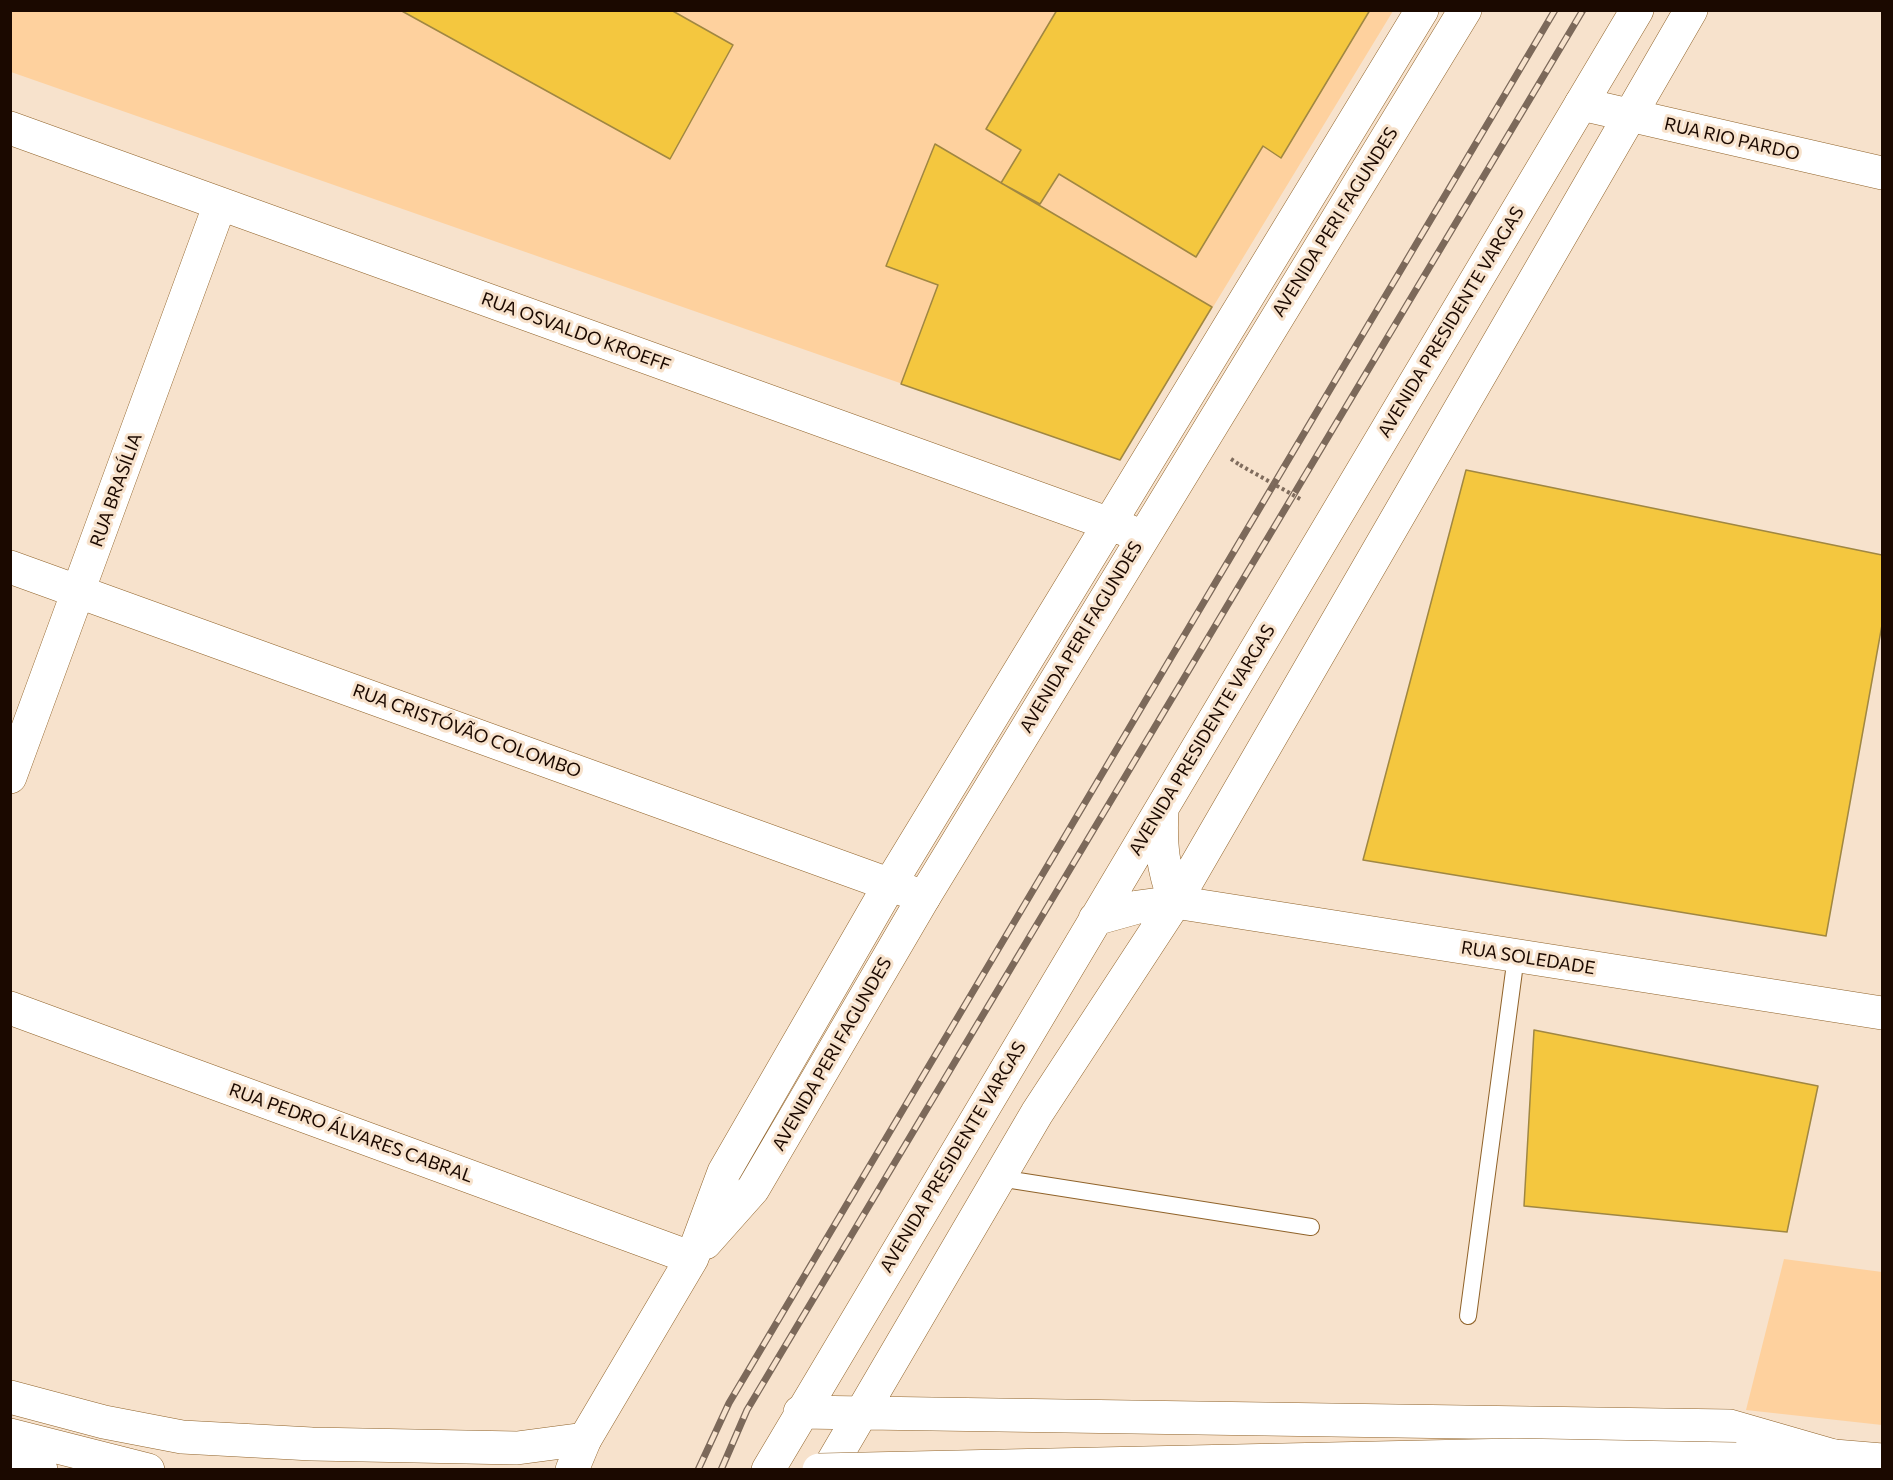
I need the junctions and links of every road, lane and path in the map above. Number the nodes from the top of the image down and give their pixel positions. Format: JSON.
{"nodes":[{"id":1,"x":1422,"y":10,"type":"edge"},
{"id":2,"x":1465,"y":10,"type":"edge"},
{"id":3,"x":1637,"y":10,"type":"edge"},
{"id":4,"x":1691,"y":10,"type":"edge"},
{"id":5,"x":1581,"y":104,"type":"junction"},
{"id":6,"x":1628,"y":116,"type":"junction"},
{"id":7,"x":10,"y":128,"type":"edge"},
{"id":8,"x":1882,"y":173,"type":"edge"},
{"id":9,"x":220,"y":204,"type":"junction"},
{"id":10,"x":1240,"y":465,"type":"dead end"},
{"id":11,"x":1302,"y":500,"type":"dead end"},
{"id":12,"x":1109,"y":523,"type":"junction"},
{"id":13,"x":1142,"y":536,"type":"junction"},
{"id":14,"x":10,"y":567,"type":"edge"},
{"id":15,"x":79,"y":591,"type":"junction"},
{"id":16,"x":10,"y":777,"type":"edge"},
{"id":17,"x":1162,"y":807,"type":"junction"},
{"id":18,"x":890,"y":884,"type":"junction"},
{"id":19,"x":924,"y":897,"type":"junction"},
{"id":20,"x":1174,"y":902,"type":"junction"},
{"id":21,"x":1095,"y":919,"type":"junction"},
{"id":22,"x":1516,"y":956,"type":"junction"},
{"id":23,"x":10,"y":1008,"type":"edge"},
{"id":24,"x":1882,"y":1013,"type":"edge"},
{"id":25,"x":999,"y":1178,"type":"junction"},
{"id":26,"x":1311,"y":1227,"type":"dead end"},
{"id":27,"x":692,"y":1258,"type":"junction"},
{"id":28,"x":1468,"y":1316,"type":"dead end"},
{"id":29,"x":10,"y":1396,"type":"edge"},
{"id":30,"x":800,"y":1412,"type":"junction"},
{"id":31,"x":862,"y":1412,"type":"junction"},
{"id":32,"x":10,"y":1435,"type":"edge"},
{"id":33,"x":585,"y":1439,"type":"junction"},
{"id":34,"x":1834,"y":1456,"type":"junction"},
{"id":35,"x":1882,"y":1460,"type":"edge"},
{"id":36,"x":10,"y":1461,"type":"edge"},
{"id":37,"x":41,"y":1470,"type":"edge"},
{"id":38,"x":148,"y":1470,"type":"edge"},
{"id":39,"x":572,"y":1470,"type":"edge"},
{"id":40,"x":768,"y":1470,"type":"edge"},
{"id":41,"x":819,"y":1470,"type":"edge"},
{"id":42,"x":828,"y":1470,"type":"edge"}],
"edges":[{"from":1,"to":12,"type":"main road","name":"AVENIDA PERI FAGUNDES"},
{"from":2,"to":13,"type":"main road","name":"AVENIDA PERI FAGUNDES"},
{"from":3,"to":5,"type":"main road","name":"AVENIDA PRESIDENTE VARGAS"},
{"from":4,"to":6,"type":"main road"},
{"from":5,"to":6,"type":"main road","name":"RUA RIO PARDO"},
{"from":5,"to":17,"type":"main road","name":"AVENIDA PRESIDENTE VARGAS"},
{"from":6,"to":8,"type":"main road","name":"RUA RIO PARDO"},
{"from":6,"to":20,"type":"main road"},
{"from":7,"to":9,"type":"main road","name":"RUA OSVALDO KROEFF"},
{"from":9,"to":12,"type":"main road","name":"RUA OSVALDO KROEFF"},
{"from":9,"to":15,"type":"main road","name":"RUA BRASÍLIA"},
{"from":10,"to":11,"type":"path","bridge":true},
{"from":12,"to":13,"type":"main road","name":"RUA OSVALDO KROEFF"},
{"from":12,"to":18,"type":"main road","name":"AVENIDA PERI FAGUNDES"},
{"from":13,"to":19,"type":"main road","name":"AVENIDA PERI FAGUNDES"},
{"from":14,"to":15,"type":"main road","name":"RUA CRISTÓVÃO COLOMBO"},
{"from":15,"to":16,"type":"main road","name":"RUA BRASÍLIA"},
{"from":15,"to":18,"type":"main road","name":"RUA CRISTÓVÃO COLOMBO"},
{"from":17,"to":20,"type":"main road"},
{"from":17,"to":21,"type":"main road","name":"AVENIDA PRESIDENTE VARGAS"},
{"from":18,"to":19,"type":"main road","name":"RUA CRISTÓVÃO COLOMBO"},
{"from":18,"to":27,"type":"main road","name":"AVENIDA PERI FAGUNDES"},
{"from":19,"to":27,"type":"main road","name":"AVENIDA PERI FAGUNDES"},
{"from":20,"to":21,"type":"main road","name":"RUA SOLEDADE"},
{"from":20,"to":22,"type":"main road","name":"RUA SOLEDADE"},
{"from":20,"to":25,"type":"main road"},
{"from":21,"to":30,"type":"main road","name":"AVENIDA PRESIDENTE VARGAS"},
{"from":22,"to":24,"type":"main road","name":"RUA SOLEDADE"},
{"from":22,"to":28,"type":"lane"},
{"from":23,"to":27,"type":"main road","name":"RUA PEDRO ÁLVARES CABRAL"},
{"from":25,"to":26,"type":"lane"},
{"from":25,"to":31,"type":"main road"},
{"from":27,"to":33,"type":"main road","name":"AVENIDA PERI FAGUNDES"},
{"from":29,"to":33,"type":"main road"},
{"from":30,"to":31,"type":"main road"},
{"from":30,"to":40,"type":"main road","name":"AVENIDA PRESIDENTE VARGAS"},
{"from":31,"to":34,"type":"main road"},
{"from":31,"to":42,"type":"main road"},
{"from":32,"to":38,"type":"main road"},
{"from":33,"to":39,"type":"main road","name":"AVENIDA PERI FAGUNDES"},
{"from":34,"to":35,"type":"main road"},
{"from":34,"to":41,"type":"main road","bridge":true},
{"from":36,"to":37,"type":"main road"}]}
